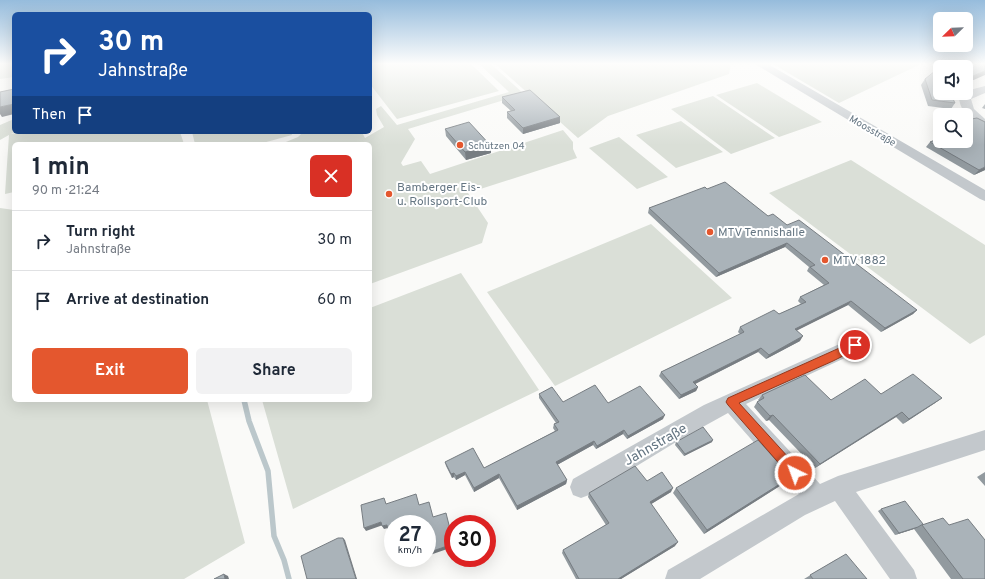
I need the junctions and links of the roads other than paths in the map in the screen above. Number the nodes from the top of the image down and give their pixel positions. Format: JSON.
{"nodes":[{"id":1,"x":806,"y":91,"type":"edge"},
{"id":2,"x":979,"y":91,"type":"edge"},
{"id":3,"x":985,"y":124,"type":"edge"},
{"id":4,"x":985,"y":196,"type":"edge"},
{"id":5,"x":855,"y":345,"type":"dead end"},
{"id":6,"x":731,"y":402,"type":"junction"},
{"id":7,"x":985,"y":440,"type":"edge"},
{"id":8,"x":581,"y":487,"type":"dead end"},
{"id":9,"x":838,"y":487,"type":"junction"},
{"id":10,"x":816,"y":497,"type":"junction"},
{"id":11,"x":677,"y":579,"type":"edge"},
{"id":12,"x":905,"y":579,"type":"edge"}],
"edges":[{"from":1,"to":4,"type":"street","name":"Moosstraße"},
{"from":2,"to":3,"type":"street"},
{"from":5,"to":6,"type":"street","name":"Jahnstraße"},
{"from":6,"to":8,"type":"street","name":"Jahnstraße"},
{"from":6,"to":10,"type":"street"},
{"from":7,"to":9,"type":"street"},
{"from":9,"to":10,"type":"street"},
{"from":9,"to":12,"type":"street"},
{"from":10,"to":11,"type":"street"}]}
